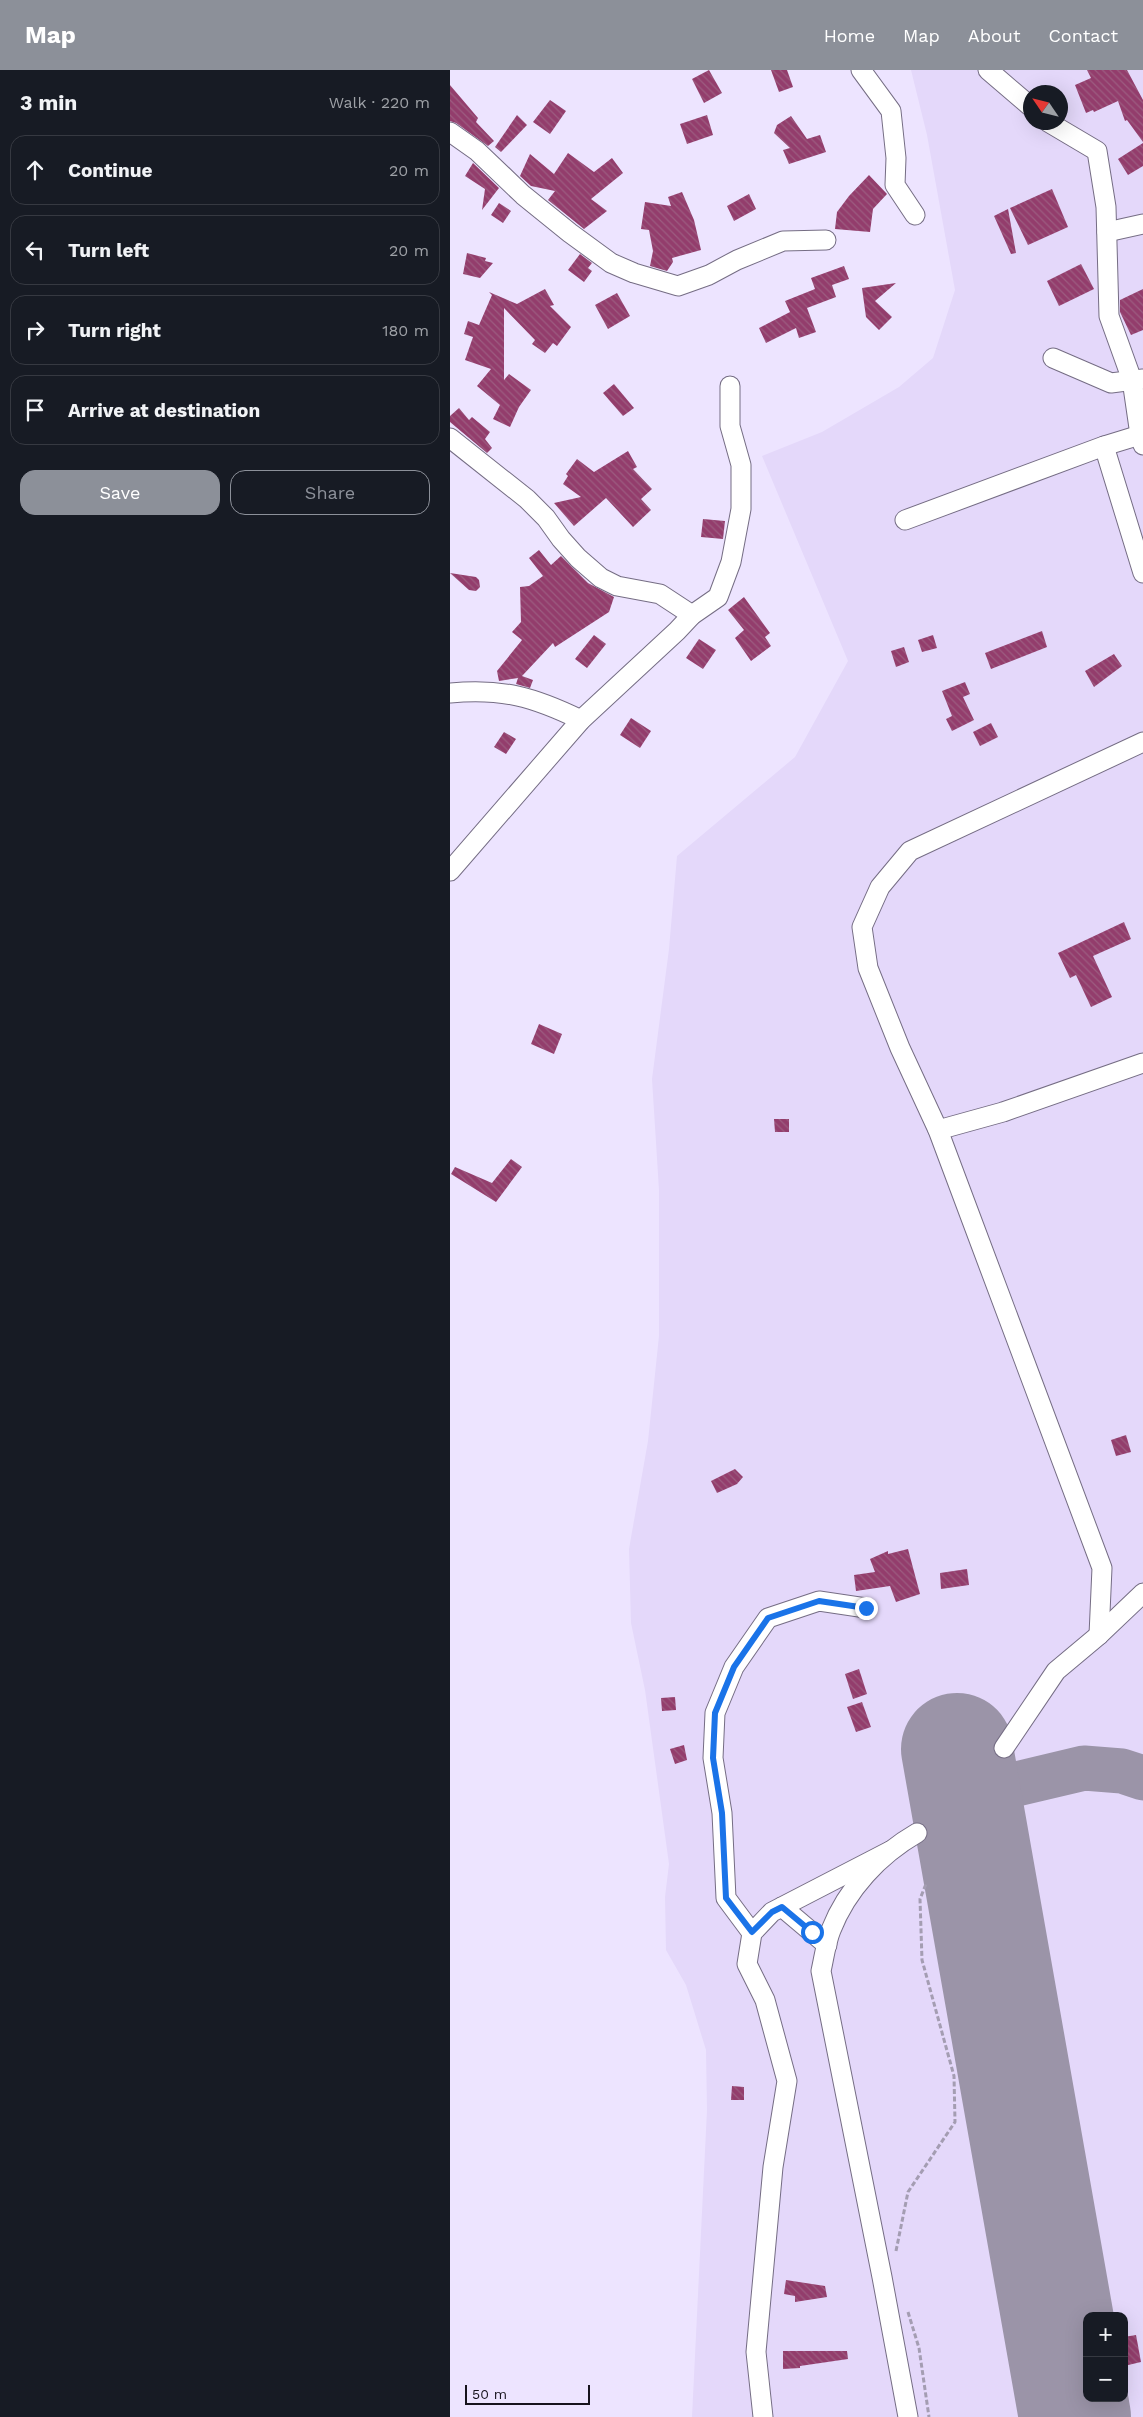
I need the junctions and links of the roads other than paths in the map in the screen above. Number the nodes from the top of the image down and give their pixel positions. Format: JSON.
{"nodes":[{"id":1,"x":861,"y":70,"type":"edge"},
{"id":2,"x":988,"y":70,"type":"edge"},
{"id":3,"x":1023,"y":100,"type":"edge"},
{"id":4,"x":1062,"y":130,"type":"edge"},
{"id":5,"x":452,"y":137,"type":"edge"},
{"id":6,"x":915,"y":216,"type":"dead end"},
{"id":7,"x":1143,"y":224,"type":"edge"},
{"id":8,"x":1107,"y":232,"type":"junction"},
{"id":9,"x":826,"y":240,"type":"dead end"},
{"id":10,"x":1053,"y":358,"type":"dead end"},
{"id":11,"x":1138,"y":380,"type":"edge"},
{"id":12,"x":730,"y":386,"type":"dead end"},
{"id":13,"x":450,"y":438,"type":"edge"},
{"id":14,"x":1142,"y":438,"type":"edge"},
{"id":15,"x":1104,"y":446,"type":"junction"},
{"id":16,"x":905,"y":520,"type":"dead end"},
{"id":17,"x":1143,"y":572,"type":"edge"},
{"id":18,"x":692,"y":615,"type":"junction"},
{"id":19,"x":450,"y":693,"type":"edge"},
{"id":20,"x":581,"y":720,"type":"junction"},
{"id":21,"x":1143,"y":742,"type":"edge"},
{"id":22,"x":450,"y":871,"type":"edge"},
{"id":23,"x":1143,"y":1063,"type":"edge"},
{"id":24,"x":938,"y":1130,"type":"junction"},
{"id":25,"x":1143,"y":1592,"type":"edge"},
{"id":26,"x":866,"y":1608,"type":"dead end"},
{"id":27,"x":1099,"y":1635,"type":"junction"},
{"id":28,"x":1004,"y":1748,"type":"dead end"},
{"id":29,"x":917,"y":1833,"type":"dead end"},
{"id":30,"x":890,"y":1851,"type":"junction"},
{"id":31,"x":782,"y":1907,"type":"junction"},
{"id":32,"x":752,"y":1932,"type":"junction"},
{"id":33,"x":827,"y":1945,"type":"junction"},
{"id":34,"x":763,"y":2417,"type":"edge"},
{"id":35,"x":908,"y":2417,"type":"edge"}],
"edges":[{"from":1,"to":6,"type":"street"},
{"from":2,"to":3,"type":"street"},
{"from":4,"to":8,"type":"street"},
{"from":5,"to":9,"type":"street"},
{"from":7,"to":8,"type":"street"},
{"from":8,"to":11,"type":"street"},
{"from":10,"to":11,"type":"street"},
{"from":11,"to":14,"type":"street"},
{"from":12,"to":18,"type":"street"},
{"from":13,"to":18,"type":"street"},
{"from":14,"to":15,"type":"street"},
{"from":15,"to":16,"type":"street"},
{"from":15,"to":17,"type":"street"},
{"from":18,"to":20,"type":"street"},
{"from":19,"to":20,"type":"street"},
{"from":20,"to":22,"type":"street"},
{"from":21,"to":24,"type":"street"},
{"from":23,"to":24,"type":"street"},
{"from":24,"to":27,"type":"street"},
{"from":25,"to":27,"type":"street"},
{"from":26,"to":32,"type":"street"},
{"from":27,"to":28,"type":"street"},
{"from":29,"to":30,"type":"street"},
{"from":30,"to":31,"type":"street"},
{"from":30,"to":33,"type":"street"},
{"from":31,"to":32,"type":"street"},
{"from":31,"to":33,"type":"street"},
{"from":32,"to":34,"type":"street"},
{"from":33,"to":35,"type":"street"}]}
